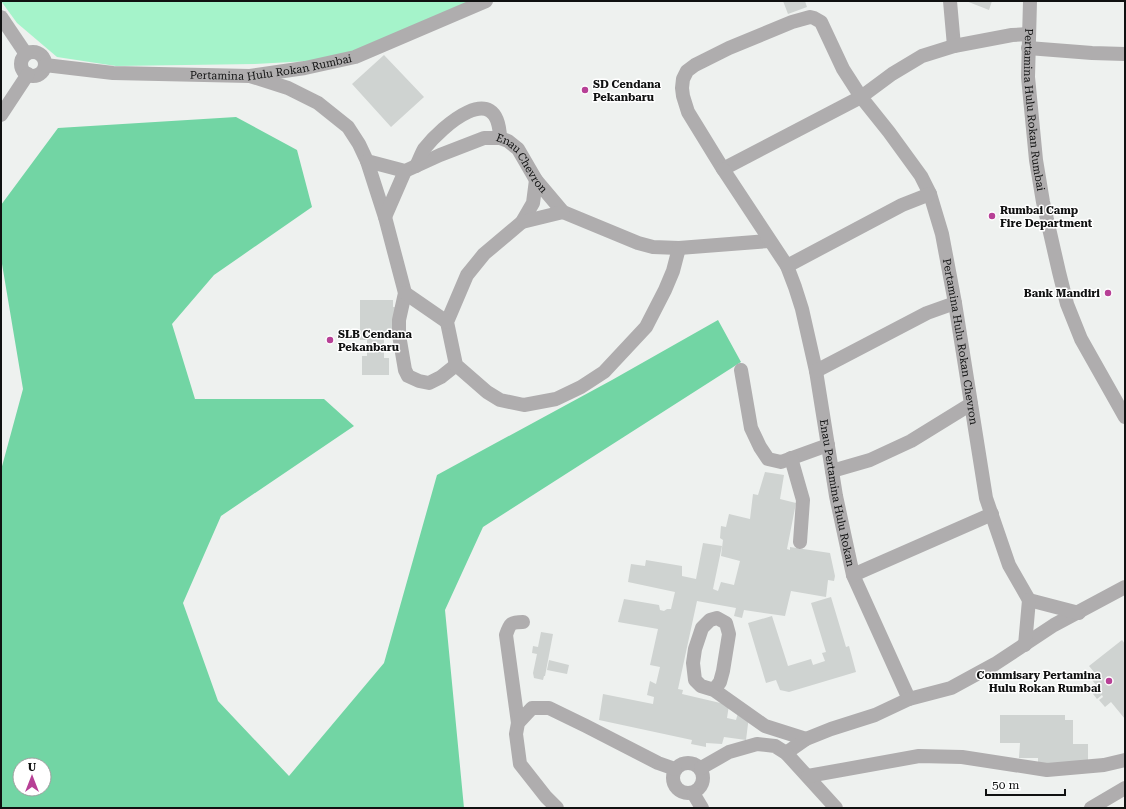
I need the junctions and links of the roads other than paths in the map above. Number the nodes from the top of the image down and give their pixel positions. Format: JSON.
{"nodes":[{"id":1,"x":486,"y":1,"type":"edge"},
{"id":2,"x":950,"y":1,"type":"edge"},
{"id":3,"x":1030,"y":1,"type":"edge"},
{"id":4,"x":1,"y":17,"type":"edge"},
{"id":5,"x":1029,"y":41,"type":"junction"},
{"id":6,"x":954,"y":46,"type":"junction"},
{"id":7,"x":26,"y":54,"type":"junction"},
{"id":8,"x":1125,"y":54,"type":"edge"},
{"id":9,"x":45,"y":65,"type":"junction"},
{"id":10,"x":28,"y":74,"type":"junction"},
{"id":11,"x":250,"y":76,"type":"junction"},
{"id":12,"x":861,"y":97,"type":"junction"},
{"id":13,"x":1,"y":115,"type":"edge"},
{"id":14,"x":500,"y":138,"type":"junction"},
{"id":15,"x":367,"y":161,"type":"junction"},
{"id":16,"x":411,"y":169,"type":"junction"},
{"id":17,"x":722,"y":169,"type":"junction"},
{"id":18,"x":536,"y":180,"type":"junction"},
{"id":19,"x":930,"y":194,"type":"junction"},
{"id":20,"x":564,"y":212,"type":"junction"},
{"id":21,"x":386,"y":217,"type":"junction"},
{"id":22,"x":522,"y":222,"type":"junction"},
{"id":23,"x":769,"y":241,"type":"junction"},
{"id":24,"x":679,"y":248,"type":"junction"},
{"id":25,"x":787,"y":266,"type":"junction"},
{"id":26,"x":405,"y":293,"type":"junction"},
{"id":27,"x":955,"y":303,"type":"junction"},
{"id":28,"x":447,"y":322,"type":"junction"},
{"id":29,"x":456,"y":365,"type":"junction"},
{"id":30,"x":741,"y":370,"type":"dead end"},
{"id":31,"x":816,"y":371,"type":"junction"},
{"id":32,"x":971,"y":404,"type":"junction"},
{"id":33,"x":1125,"y":417,"type":"edge"},
{"id":34,"x":828,"y":445,"type":"junction"},
{"id":35,"x":791,"y":458,"type":"junction"},
{"id":36,"x":832,"y":471,"type":"junction"},
{"id":37,"x":992,"y":514,"type":"junction"},
{"id":38,"x":800,"y":542,"type":"dead end"},
{"id":39,"x":853,"y":575,"type":"junction"},
{"id":40,"x":1125,"y":587,"type":"edge"},
{"id":41,"x":1029,"y":600,"type":"junction"},
{"id":42,"x":1079,"y":613,"type":"junction"},
{"id":43,"x":523,"y":622,"type":"dead end"},
{"id":44,"x":1026,"y":644,"type":"junction"},
{"id":45,"x":714,"y":690,"type":"dead end"},
{"id":46,"x":909,"y":699,"type":"junction"},
{"id":47,"x":518,"y":723,"type":"junction"},
{"id":48,"x":806,"y":739,"type":"junction"},
{"id":49,"x":786,"y":753,"type":"junction"},
{"id":50,"x":1125,"y":760,"type":"edge"},
{"id":51,"x":701,"y":768,"type":"junction"},
{"id":52,"x":675,"y":769,"type":"junction"},
{"id":53,"x":808,"y":776,"type":"junction"},
{"id":54,"x":1125,"y":788,"type":"edge"},
{"id":55,"x":693,"y":793,"type":"junction"},
{"id":56,"x":557,"y":808,"type":"edge"},
{"id":57,"x":702,"y":808,"type":"edge"},
{"id":58,"x":836,"y":808,"type":"edge"},
{"id":59,"x":1091,"y":808,"type":"edge"}],
"edges":[{"from":1,"to":11,"type":"street","name":"Pertamina Hulu Rokan Rumbai"},
{"from":2,"to":6,"type":"street"},
{"from":3,"to":5,"type":"street","name":"Pertamina Hulu Rokan Rumbai"},
{"from":4,"to":7,"type":"street"},
{"from":5,"to":6,"type":"street"},
{"from":5,"to":8,"type":"street"},
{"from":5,"to":33,"type":"street","name":"Pertamina Hulu Rokan Rumbai"},
{"from":6,"to":12,"type":"street"},
{"from":7,"to":9,"type":"street"},
{"from":7,"to":10,"type":"street"},
{"from":9,"to":10,"type":"street"},
{"from":9,"to":11,"type":"street","name":"Pertamina Hulu Rokan Rumbai"},
{"from":10,"to":13,"type":"street"},
{"from":11,"to":15,"type":"street"},
{"from":12,"to":17,"type":"street"},
{"from":12,"to":17,"type":"street","name":"Pertamina Hulu Rokan Chevron"},
{"from":12,"to":19,"type":"street","name":"Pertamina Hulu Rokan Chevron"},
{"from":14,"to":16,"type":"street","name":"Enau Chevron"},
{"from":14,"to":16,"type":"street"},
{"from":14,"to":18,"type":"street","name":"Enau Chevron"},
{"from":15,"to":16,"type":"street"},
{"from":15,"to":21,"type":"street"},
{"from":16,"to":21,"type":"street"},
{"from":17,"to":23,"type":"street","name":"Enau Pertamina Hulu Rokan"},
{"from":18,"to":20,"type":"street","name":"Enau Chevron"},
{"from":18,"to":22,"type":"street"},
{"from":19,"to":25,"type":"street"},
{"from":19,"to":27,"type":"street","name":"Pertamina Hulu Rokan Chevron"},
{"from":20,"to":22,"type":"street"},
{"from":20,"to":24,"type":"street","name":"Enau Chevron"},
{"from":21,"to":26,"type":"street"},
{"from":22,"to":28,"type":"street"},
{"from":23,"to":24,"type":"street","name":"Enau Chevron"},
{"from":23,"to":25,"type":"street","name":"Enau Pertamina Hulu Rokan"},
{"from":24,"to":29,"type":"street"},
{"from":25,"to":31,"type":"street","name":"Enau Pertamina Hulu Rokan"},
{"from":26,"to":28,"type":"street"},
{"from":26,"to":29,"type":"street"},
{"from":27,"to":31,"type":"street"},
{"from":27,"to":32,"type":"street","name":"Pertamina Hulu Rokan Chevron"},
{"from":28,"to":29,"type":"street"},
{"from":30,"to":35,"type":"street"},
{"from":31,"to":34,"type":"street","name":"Enau Pertamina Hulu Rokan"},
{"from":32,"to":36,"type":"street"},
{"from":32,"to":37,"type":"street","name":"Pertamina Hulu Rokan Chevron"},
{"from":34,"to":35,"type":"street"},
{"from":34,"to":36,"type":"street","name":"Enau Pertamina Hulu Rokan"},
{"from":35,"to":38,"type":"street"},
{"from":36,"to":39,"type":"street","name":"Enau Pertamina Hulu Rokan"},
{"from":37,"to":39,"type":"street"},
{"from":37,"to":41,"type":"street","name":"Pertamina Hulu Rokan Chevron"},
{"from":39,"to":46,"type":"street","name":"Enau Pertamina Hulu Rokan"},
{"from":40,"to":42,"type":"street"},
{"from":41,"to":42,"type":"street"},
{"from":41,"to":44,"type":"street"},
{"from":42,"to":44,"type":"street"},
{"from":43,"to":47,"type":"street"},
{"from":44,"to":46,"type":"street"},
{"from":45,"to":48,"type":"street"},
{"from":46,"to":48,"type":"street"},
{"from":47,"to":52,"type":"street"},
{"from":47,"to":56,"type":"street"},
{"from":48,"to":49,"type":"street"},
{"from":49,"to":51,"type":"street"},
{"from":49,"to":53,"type":"street"},
{"from":50,"to":53,"type":"street"},
{"from":51,"to":52,"type":"street"},
{"from":51,"to":55,"type":"street"},
{"from":52,"to":55,"type":"street"},
{"from":53,"to":58,"type":"street"},
{"from":54,"to":59,"type":"street"},
{"from":55,"to":57,"type":"street"}]}
